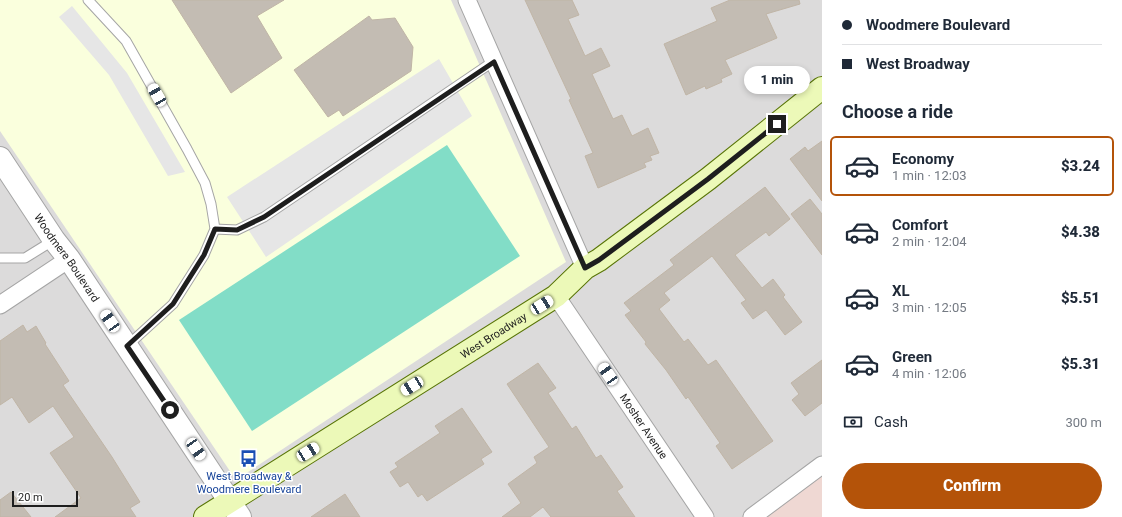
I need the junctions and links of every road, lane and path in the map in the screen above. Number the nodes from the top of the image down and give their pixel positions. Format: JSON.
{"nodes":[{"id":1,"x":88,"y":0,"type":"edge"},
{"id":2,"x":467,"y":0,"type":"edge"},
{"id":3,"x":494,"y":62,"type":"junction"},
{"id":4,"x":822,"y":88,"type":"edge"},
{"id":5,"x":0,"y":158,"type":"edge"},
{"id":6,"x":215,"y":229,"type":"junction"},
{"id":7,"x":54,"y":240,"type":"junction"},
{"id":8,"x":0,"y":258,"type":"edge"},
{"id":9,"x":69,"y":259,"type":"junction"},
{"id":10,"x":585,"y":268,"type":"junction"},
{"id":11,"x":556,"y":296,"type":"junction"},
{"id":12,"x":0,"y":305,"type":"edge"},
{"id":13,"x":127,"y":346,"type":"junction"},
{"id":14,"x":822,"y":465,"type":"edge"},
{"id":15,"x":235,"y":509,"type":"edge"},
{"id":16,"x":205,"y":517,"type":"edge"},
{"id":17,"x":705,"y":517,"type":"edge"},
{"id":18,"x":752,"y":517,"type":"edge"}],
"edges":[{"from":1,"to":6,"type":"lane"},
{"from":2,"to":3,"type":"street"},
{"from":3,"to":6,"type":"lane"},
{"from":3,"to":10,"type":"street"},
{"from":4,"to":10,"type":"main road","name":"West Broadway"},
{"from":5,"to":7,"type":"street","name":"Woodmere Boulevard"},
{"from":6,"to":13,"type":"lane"},
{"from":7,"to":8,"type":"lane"},
{"from":7,"to":9,"type":"street","name":"Woodmere Boulevard"},
{"from":9,"to":12,"type":"street"},
{"from":9,"to":13,"type":"street","name":"Woodmere Boulevard"},
{"from":10,"to":11,"type":"main road","name":"West Broadway"},
{"from":11,"to":15,"type":"main road","name":"West Broadway"},
{"from":11,"to":17,"type":"street","name":"Mosher Avenue"},
{"from":13,"to":15,"type":"street","name":"Woodmere Boulevard"},
{"from":14,"to":18,"type":"street"},
{"from":15,"to":16,"type":"main road","name":"West Broadway"}]}
